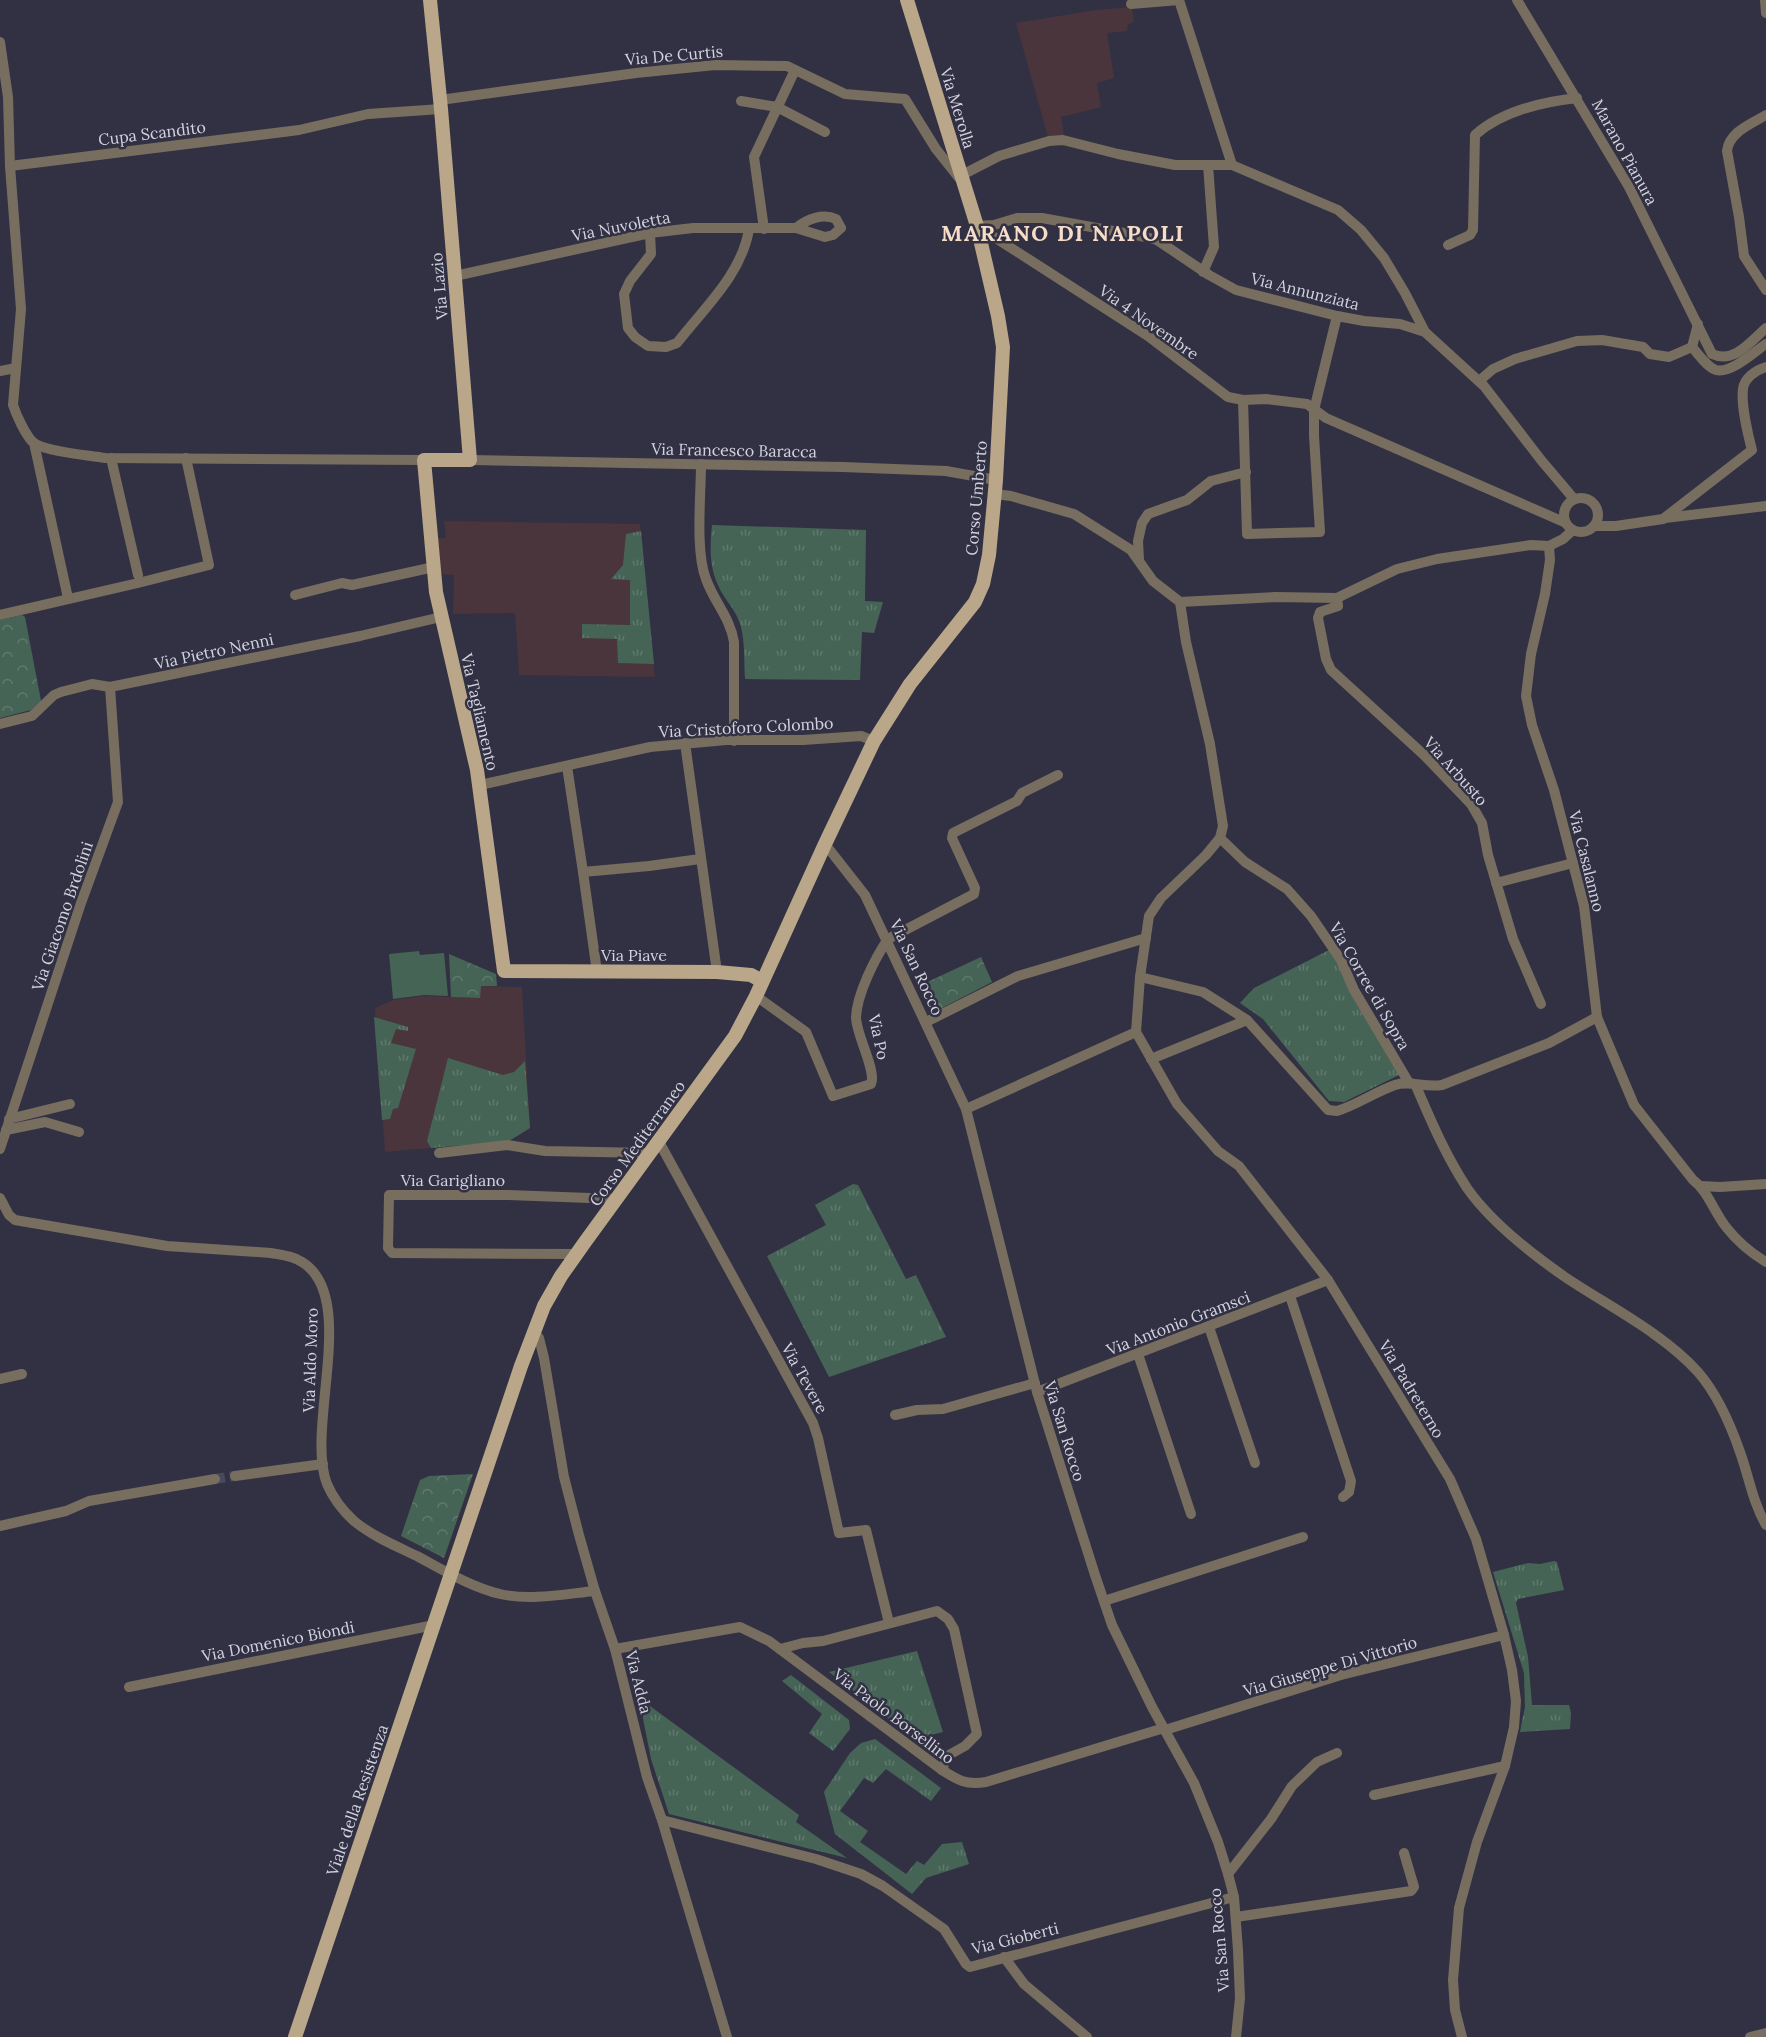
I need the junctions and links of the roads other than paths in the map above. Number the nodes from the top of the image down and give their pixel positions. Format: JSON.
{"nodes":[{"id":1,"x":430,"y":0,"type":"edge"},
{"id":2,"x":907,"y":0,"type":"edge"},
{"id":3,"x":1179,"y":0,"type":"edge"},
{"id":4,"x":1517,"y":0,"type":"edge"},
{"id":5,"x":1765,"y":0,"type":"edge"},
{"id":6,"x":1131,"y":4,"type":"dead end"},
{"id":7,"x":1766,"y":13,"type":"edge"},
{"id":8,"x":0,"y":42,"type":"edge"},
{"id":9,"x":795,"y":70,"type":"junction"},
{"id":10,"x":1576,"y":98,"type":"junction"},
{"id":11,"x":741,"y":101,"type":"dead end"},
{"id":12,"x":441,"y":104,"type":"junction"},
{"id":13,"x":777,"y":107,"type":"junction"},
{"id":14,"x":1766,"y":115,"type":"edge"},
{"id":15,"x":825,"y":132,"type":"dead end"},
{"id":16,"x":5,"y":140,"type":"edge"},
{"id":17,"x":10,"y":165,"type":"junction"},
{"id":18,"x":1208,"y":165,"type":"junction"},
{"id":19,"x":1233,"y":165,"type":"junction"},
{"id":20,"x":963,"y":180,"type":"junction"},
{"id":21,"x":977,"y":226,"type":"junction"},
{"id":22,"x":796,"y":228,"type":"dead end"},
{"id":23,"x":749,"y":229,"type":"junction"},
{"id":24,"x":764,"y":229,"type":"junction"},
{"id":25,"x":650,"y":233,"type":"junction"},
{"id":26,"x":1448,"y":245,"type":"dead end"},
{"id":27,"x":1203,"y":272,"type":"junction"},
{"id":28,"x":455,"y":276,"type":"junction"},
{"id":29,"x":1766,"y":290,"type":"edge"},
{"id":30,"x":1337,"y":316,"type":"junction"},
{"id":31,"x":1698,"y":324,"type":"junction"},
{"id":32,"x":1766,"y":328,"type":"edge"},
{"id":33,"x":1425,"y":332,"type":"junction"},
{"id":34,"x":1766,"y":344,"type":"edge"},
{"id":35,"x":1692,"y":347,"type":"junction"},
{"id":36,"x":15,"y":368,"type":"junction"},
{"id":37,"x":1766,"y":368,"type":"edge"},
{"id":38,"x":0,"y":371,"type":"edge"},
{"id":39,"x":1479,"y":381,"type":"junction"},
{"id":40,"x":1243,"y":400,"type":"junction"},
{"id":41,"x":1314,"y":410,"type":"junction"},
{"id":42,"x":34,"y":443,"type":"junction"},
{"id":43,"x":111,"y":458,"type":"junction"},
{"id":44,"x":186,"y":458,"type":"junction"},
{"id":45,"x":424,"y":460,"type":"junction"},
{"id":46,"x":470,"y":460,"type":"junction"},
{"id":47,"x":701,"y":464,"type":"junction"},
{"id":48,"x":1246,"y":471,"type":"junction"},
{"id":49,"x":996,"y":487,"type":"junction"},
{"id":50,"x":1574,"y":499,"type":"junction"},
{"id":51,"x":1766,"y":506,"type":"edge"},
{"id":52,"x":1663,"y":519,"type":"junction"},
{"id":53,"x":1594,"y":526,"type":"junction"},
{"id":54,"x":1569,"y":527,"type":"junction"},
{"id":55,"x":1549,"y":546,"type":"junction"},
{"id":56,"x":1139,"y":561,"type":"junction"},
{"id":57,"x":434,"y":567,"type":"junction"},
{"id":58,"x":138,"y":579,"type":"junction"},
{"id":59,"x":295,"y":595,"type":"dead end"},
{"id":60,"x":68,"y":598,"type":"junction"},
{"id":61,"x":1337,"y":598,"type":"junction"},
{"id":62,"x":1180,"y":602,"type":"junction"},
{"id":63,"x":0,"y":615,"type":"edge"},
{"id":64,"x":441,"y":617,"type":"junction"},
{"id":65,"x":110,"y":687,"type":"junction"},
{"id":66,"x":0,"y":724,"type":"edge"},
{"id":67,"x":734,"y":741,"type":"junction"},
{"id":68,"x":874,"y":741,"type":"junction"},
{"id":69,"x":685,"y":743,"type":"junction"},
{"id":70,"x":567,"y":766,"type":"junction"},
{"id":71,"x":1058,"y":776,"type":"dead end"},
{"id":72,"x":480,"y":785,"type":"junction"},
{"id":73,"x":1220,"y":838,"type":"junction"},
{"id":74,"x":825,"y":844,"type":"junction"},
{"id":75,"x":700,"y":859,"type":"junction"},
{"id":76,"x":1573,"y":863,"type":"junction"},
{"id":77,"x":583,"y":872,"type":"junction"},
{"id":78,"x":1496,"y":883,"type":"junction"},
{"id":79,"x":888,"y":939,"type":"junction"},
{"id":80,"x":1146,"y":939,"type":"junction"},
{"id":81,"x":504,"y":971,"type":"joint"},
{"id":82,"x":597,"y":972,"type":"junction"},
{"id":83,"x":717,"y":972,"type":"junction"},
{"id":84,"x":1140,"y":978,"type":"junction"},
{"id":85,"x":762,"y":981,"type":"junction"},
{"id":86,"x":756,"y":996,"type":"junction"},
{"id":87,"x":1541,"y":1004,"type":"dead end"},
{"id":88,"x":1597,"y":1017,"type":"junction"},
{"id":89,"x":1246,"y":1020,"type":"junction"},
{"id":90,"x":926,"y":1022,"type":"junction"},
{"id":91,"x":1136,"y":1032,"type":"junction"},
{"id":92,"x":1151,"y":1059,"type":"junction"},
{"id":93,"x":1413,"y":1084,"type":"junction"},
{"id":94,"x":70,"y":1104,"type":"dead end"},
{"id":95,"x":966,"y":1109,"type":"junction"},
{"id":96,"x":9,"y":1119,"type":"junction"},
{"id":97,"x":6,"y":1130,"type":"junction"},
{"id":98,"x":79,"y":1132,"type":"dead end"},
{"id":99,"x":658,"y":1140,"type":"junction"},
{"id":100,"x":0,"y":1149,"type":"edge"},
{"id":101,"x":439,"y":1153,"type":"dead end"},
{"id":102,"x":648,"y":1153,"type":"junction"},
{"id":103,"x":1766,"y":1184,"type":"edge"},
{"id":104,"x":1701,"y":1186,"type":"junction"},
{"id":105,"x":0,"y":1198,"type":"edge"},
{"id":106,"x":617,"y":1199,"type":"junction"},
{"id":107,"x":577,"y":1254,"type":"junction"},
{"id":108,"x":1766,"y":1262,"type":"edge"},
{"id":109,"x":1328,"y":1280,"type":"junction"},
{"id":110,"x":1290,"y":1296,"type":"junction"},
{"id":111,"x":1209,"y":1327,"type":"junction"},
{"id":112,"x":534,"y":1332,"type":"junction"},
{"id":113,"x":1138,"y":1354,"type":"junction"},
{"id":114,"x":22,"y":1374,"type":"dead end"},
{"id":115,"x":0,"y":1379,"type":"edge"},
{"id":116,"x":1036,"y":1387,"type":"junction"},
{"id":117,"x":895,"y":1415,"type":"dead end"},
{"id":118,"x":1255,"y":1463,"type":"dead end"},
{"id":119,"x":323,"y":1464,"type":"junction"},
{"id":120,"x":235,"y":1476,"type":"tunnel mouth"},
{"id":121,"x":215,"y":1479,"type":"tunnel mouth"},
{"id":122,"x":1343,"y":1497,"type":"dead end"},
{"id":123,"x":1191,"y":1514,"type":"dead end"},
{"id":124,"x":1766,"y":1525,"type":"edge"},
{"id":125,"x":0,"y":1526,"type":"edge"},
{"id":126,"x":1303,"y":1537,"type":"dead end"},
{"id":127,"x":450,"y":1574,"type":"junction"},
{"id":128,"x":595,"y":1592,"type":"junction"},
{"id":129,"x":1104,"y":1601,"type":"junction"},
{"id":130,"x":889,"y":1623,"type":"junction"},
{"id":131,"x":434,"y":1625,"type":"junction"},
{"id":132,"x":1504,"y":1635,"type":"junction"},
{"id":133,"x":615,"y":1648,"type":"junction"},
{"id":134,"x":780,"y":1649,"type":"junction"},
{"id":135,"x":129,"y":1687,"type":"dead end"},
{"id":136,"x":1164,"y":1729,"type":"junction"},
{"id":137,"x":1337,"y":1753,"type":"dead end"},
{"id":138,"x":1505,"y":1766,"type":"junction"},
{"id":139,"x":942,"y":1770,"type":"junction"},
{"id":140,"x":1374,"y":1795,"type":"dead end"},
{"id":141,"x":662,"y":1820,"type":"junction"},
{"id":142,"x":1404,"y":1853,"type":"dead end"},
{"id":143,"x":1228,"y":1874,"type":"junction"},
{"id":144,"x":1234,"y":1897,"type":"junction"},
{"id":145,"x":1236,"y":1917,"type":"junction"},
{"id":146,"x":1004,"y":1957,"type":"junction"},
{"id":147,"x":1766,"y":2033,"type":"edge"},
{"id":148,"x":295,"y":2037,"type":"edge"},
{"id":149,"x":727,"y":2037,"type":"edge"},
{"id":150,"x":1087,"y":2037,"type":"edge"},
{"id":151,"x":1236,"y":2037,"type":"edge"},
{"id":152,"x":1462,"y":2037,"type":"edge"},
{"id":153,"x":1750,"y":2037,"type":"edge"}],
"edges":[{"from":1,"to":12,"type":"main road","name":"Via Lazio"},
{"from":2,"to":20,"type":"main road","name":"Via Merolla"},
{"from":3,"to":6,"type":"street"},
{"from":3,"to":19,"type":"street"},
{"from":4,"to":10,"type":"street","name":"Marano Pianura"},
{"from":5,"to":7,"type":"street"},
{"from":8,"to":16,"type":"street"},
{"from":9,"to":12,"type":"street","name":"Via De Curtis"},
{"from":9,"to":13,"type":"street"},
{"from":9,"to":20,"type":"street","name":"Via De Curtis"},
{"from":10,"to":26,"type":"street"},
{"from":10,"to":31,"type":"street","name":"Marano Pianura"},
{"from":11,"to":13,"type":"street"},
{"from":12,"to":17,"type":"street","name":"Cupa Scandito"},
{"from":12,"to":28,"type":"main road","name":"Via Lazio"},
{"from":13,"to":15,"type":"street"},
{"from":13,"to":24,"type":"street"},
{"from":14,"to":29,"type":"street"},
{"from":16,"to":17,"type":"street"},
{"from":17,"to":36,"type":"street"},
{"from":18,"to":19,"type":"street"},
{"from":18,"to":20,"type":"street"},
{"from":18,"to":27,"type":"street"},
{"from":19,"to":33,"type":"street"},
{"from":20,"to":21,"type":"main road","name":"Via Merolla"},
{"from":21,"to":27,"type":"street","name":"Via Annunziata"},
{"from":21,"to":40,"type":"street","name":"Via 4 Novembre"},
{"from":21,"to":49,"type":"main road","name":"Corso Umberto"},
{"from":22,"to":24,"type":"street","name":"Via Nuvoletta"},
{"from":23,"to":24,"type":"street","name":"Via Nuvoletta"},
{"from":23,"to":25,"type":"street","name":"Via Nuvoletta"},
{"from":23,"to":25,"type":"street"},
{"from":25,"to":28,"type":"street","name":"Via Nuvoletta"},
{"from":27,"to":30,"type":"street","name":"Via Annunziata"},
{"from":28,"to":46,"type":"main road","name":"Via Lazio"},
{"from":30,"to":33,"type":"street","name":"Via Annunziata"},
{"from":30,"to":41,"type":"street"},
{"from":31,"to":32,"type":"street","name":"Marano Pianura"},
{"from":31,"to":35,"type":"street"},
{"from":33,"to":39,"type":"street"},
{"from":34,"to":35,"type":"street"},
{"from":35,"to":39,"type":"street"},
{"from":36,"to":38,"type":"street"},
{"from":36,"to":42,"type":"street"},
{"from":37,"to":52,"type":"street"},
{"from":39,"to":50,"type":"street"},
{"from":40,"to":41,"type":"street","name":"Via 4 Novembre"},
{"from":40,"to":48,"type":"street"},
{"from":41,"to":48,"type":"street"},
{"from":41,"to":54,"type":"street","name":"Via 4 Novembre"},
{"from":42,"to":43,"type":"street"},
{"from":42,"to":60,"type":"street"},
{"from":43,"to":44,"type":"street"},
{"from":43,"to":58,"type":"street"},
{"from":44,"to":45,"type":"street"},
{"from":44,"to":58,"type":"street"},
{"from":45,"to":46,"type":"main road"},
{"from":45,"to":57,"type":"main road","name":"Via Tagliamento"},
{"from":46,"to":47,"type":"street","name":"Via Francesco Baracca"},
{"from":47,"to":49,"type":"street","name":"Via Francesco Baracca"},
{"from":47,"to":67,"type":"street"},
{"from":48,"to":56,"type":"street"},
{"from":49,"to":56,"type":"street","name":"Via Francesco Baracca"},
{"from":49,"to":68,"type":"main road","name":"Corso Umberto"},
{"from":50,"to":53,"type":"street"},
{"from":50,"to":54,"type":"street"},
{"from":51,"to":52,"type":"street"},
{"from":52,"to":53,"type":"street"},
{"from":53,"to":54,"type":"street"},
{"from":54,"to":55,"type":"street"},
{"from":55,"to":61,"type":"street"},
{"from":55,"to":76,"type":"street","name":"Via Casalanno"},
{"from":56,"to":62,"type":"street","name":"Via Francesco Baracca"},
{"from":57,"to":59,"type":"street"},
{"from":57,"to":64,"type":"main road","name":"Via Tagliamento"},
{"from":58,"to":60,"type":"street"},
{"from":60,"to":63,"type":"street"},
{"from":61,"to":62,"type":"street"},
{"from":61,"to":78,"type":"street","name":"Via Arbusto"},
{"from":62,"to":73,"type":"street"},
{"from":64,"to":65,"type":"street","name":"Via Pietro Nenni"},
{"from":64,"to":72,"type":"main road","name":"Via Tagliamento"},
{"from":65,"to":66,"type":"street","name":"Via Pietro Nenni"},
{"from":65,"to":96,"type":"street","name":"Via Giacomo Brdolini"},
{"from":67,"to":68,"type":"street","name":"Via Cristoforo Colombo"},
{"from":67,"to":69,"type":"street","name":"Via Cristoforo Colombo"},
{"from":68,"to":74,"type":"main road","name":"Corso Mediterraneo"},
{"from":69,"to":70,"type":"street","name":"Via Cristoforo Colombo"},
{"from":69,"to":75,"type":"street"},
{"from":70,"to":72,"type":"street","name":"Via Cristoforo Colombo"},
{"from":70,"to":77,"type":"street"},
{"from":71,"to":79,"type":"street"},
{"from":72,"to":81,"type":"main road","name":"Via Tagliamento"},
{"from":73,"to":80,"type":"street"},
{"from":73,"to":93,"type":"street","name":"Via Corree di Sopra"},
{"from":74,"to":79,"type":"street","name":"Via San Rocco"},
{"from":74,"to":85,"type":"main road","name":"Corso Mediterraneo"},
{"from":75,"to":77,"type":"street"},
{"from":75,"to":83,"type":"street"},
{"from":76,"to":78,"type":"street"},
{"from":76,"to":88,"type":"street","name":"Via Casalanno"},
{"from":77,"to":82,"type":"street"},
{"from":78,"to":87,"type":"street","name":"Via Arbusto"},
{"from":79,"to":86,"type":"street","name":"Via Po"},
{"from":79,"to":90,"type":"street","name":"Via San Rocco"},
{"from":80,"to":84,"type":"street"},
{"from":80,"to":90,"type":"street"},
{"from":81,"to":82,"type":"main road","name":"Via Piave"},
{"from":82,"to":83,"type":"main road","name":"Via Piave"},
{"from":83,"to":85,"type":"main road","name":"Via Piave"},
{"from":84,"to":89,"type":"street"},
{"from":84,"to":91,"type":"street"},
{"from":85,"to":86,"type":"main road","name":"Corso Mediterraneo"},
{"from":86,"to":99,"type":"main road","name":"Corso Mediterraneo"},
{"from":88,"to":93,"type":"street"},
{"from":88,"to":104,"type":"street","name":"Via Casalanno"},
{"from":89,"to":92,"type":"street"},
{"from":89,"to":93,"type":"street"},
{"from":90,"to":95,"type":"street","name":"Via San Rocco"},
{"from":91,"to":92,"type":"street","name":"Via Padreterno"},
{"from":91,"to":95,"type":"street"},
{"from":92,"to":109,"type":"street","name":"Via Padreterno"},
{"from":93,"to":124,"type":"street","name":"Via Corree di Sopra"},
{"from":94,"to":96,"type":"street"},
{"from":95,"to":116,"type":"street","name":"Via San Rocco"},
{"from":96,"to":97,"type":"street","name":"Via Giacomo Brdolini"},
{"from":97,"to":98,"type":"street"},
{"from":97,"to":100,"type":"street","name":"Via Giacomo Brdolini"},
{"from":99,"to":102,"type":"main road","name":"Corso Mediterraneo"},
{"from":99,"to":130,"type":"street","name":"Via Tevere"},
{"from":101,"to":102,"type":"street"},
{"from":102,"to":106,"type":"main road","name":"Corso Mediterraneo"},
{"from":103,"to":104,"type":"street"},
{"from":104,"to":108,"type":"street","name":"Via Casalanno"},
{"from":105,"to":119,"type":"street","name":"Via Aldo Moro"},
{"from":106,"to":107,"type":"main road","name":"Corso Mediterraneo"},
{"from":106,"to":107,"type":"street","name":"Via Garigliano"},
{"from":107,"to":112,"type":"main road","name":"Corso Mediterraneo"},
{"from":109,"to":110,"type":"street","name":"Via Antonio Gramsci"},
{"from":109,"to":132,"type":"street","name":"Via Padreterno"},
{"from":110,"to":111,"type":"street","name":"Via Antonio Gramsci"},
{"from":110,"to":122,"type":"street"},
{"from":111,"to":113,"type":"street","name":"Via Antonio Gramsci"},
{"from":111,"to":118,"type":"street"},
{"from":112,"to":127,"type":"main road","name":"Corso Mediterraneo"},
{"from":112,"to":128,"type":"street","name":"Via Adda"},
{"from":113,"to":116,"type":"street","name":"Via Antonio Gramsci"},
{"from":113,"to":123,"type":"street"},
{"from":114,"to":115,"type":"street"},
{"from":116,"to":117,"type":"street","name":"Via Antonio Gramsci"},
{"from":116,"to":129,"type":"street","name":"Via San Rocco"},
{"from":119,"to":120,"type":"street"},
{"from":119,"to":127,"type":"street","name":"Via Aldo Moro"},
{"from":121,"to":125,"type":"street"},
{"from":126,"to":129,"type":"street"},
{"from":127,"to":128,"type":"street","name":"Via Aldo Moro"},
{"from":127,"to":131,"type":"main road","name":"Viale della Resistenza"},
{"from":128,"to":133,"type":"street","name":"Via Adda"},
{"from":129,"to":136,"type":"street","name":"Via San Rocco"},
{"from":130,"to":134,"type":"street"},
{"from":130,"to":139,"type":"street"},
{"from":131,"to":135,"type":"street","name":"Via Domenico Biondi"},
{"from":131,"to":148,"type":"main road","name":"Viale della Resistenza"},
{"from":132,"to":136,"type":"street","name":"Via Giuseppe Di Vittorio"},
{"from":132,"to":138,"type":"street","name":"Via Padreterno"},
{"from":133,"to":134,"type":"street","name":"Via Paolo Borsellino"},
{"from":133,"to":141,"type":"street","name":"Via Adda"},
{"from":134,"to":139,"type":"street","name":"Via Paolo Borsellino"},
{"from":136,"to":139,"type":"street","name":"Via Paolo Borsellino"},
{"from":136,"to":143,"type":"street","name":"Via San Rocco"},
{"from":137,"to":143,"type":"street"},
{"from":138,"to":140,"type":"street"},
{"from":138,"to":152,"type":"street","name":"Via Padreterno"},
{"from":141,"to":146,"type":"street","name":"Via Gioberti"},
{"from":141,"to":149,"type":"street","name":"Via Adda"},
{"from":142,"to":145,"type":"street"},
{"from":143,"to":144,"type":"street","name":"Via San Rocco"},
{"from":144,"to":145,"type":"street","name":"Via San Rocco"},
{"from":144,"to":146,"type":"street","name":"Via Gioberti"},
{"from":145,"to":151,"type":"street","name":"Via San Rocco"},
{"from":146,"to":150,"type":"street"},
{"from":147,"to":153,"type":"street"}]}
